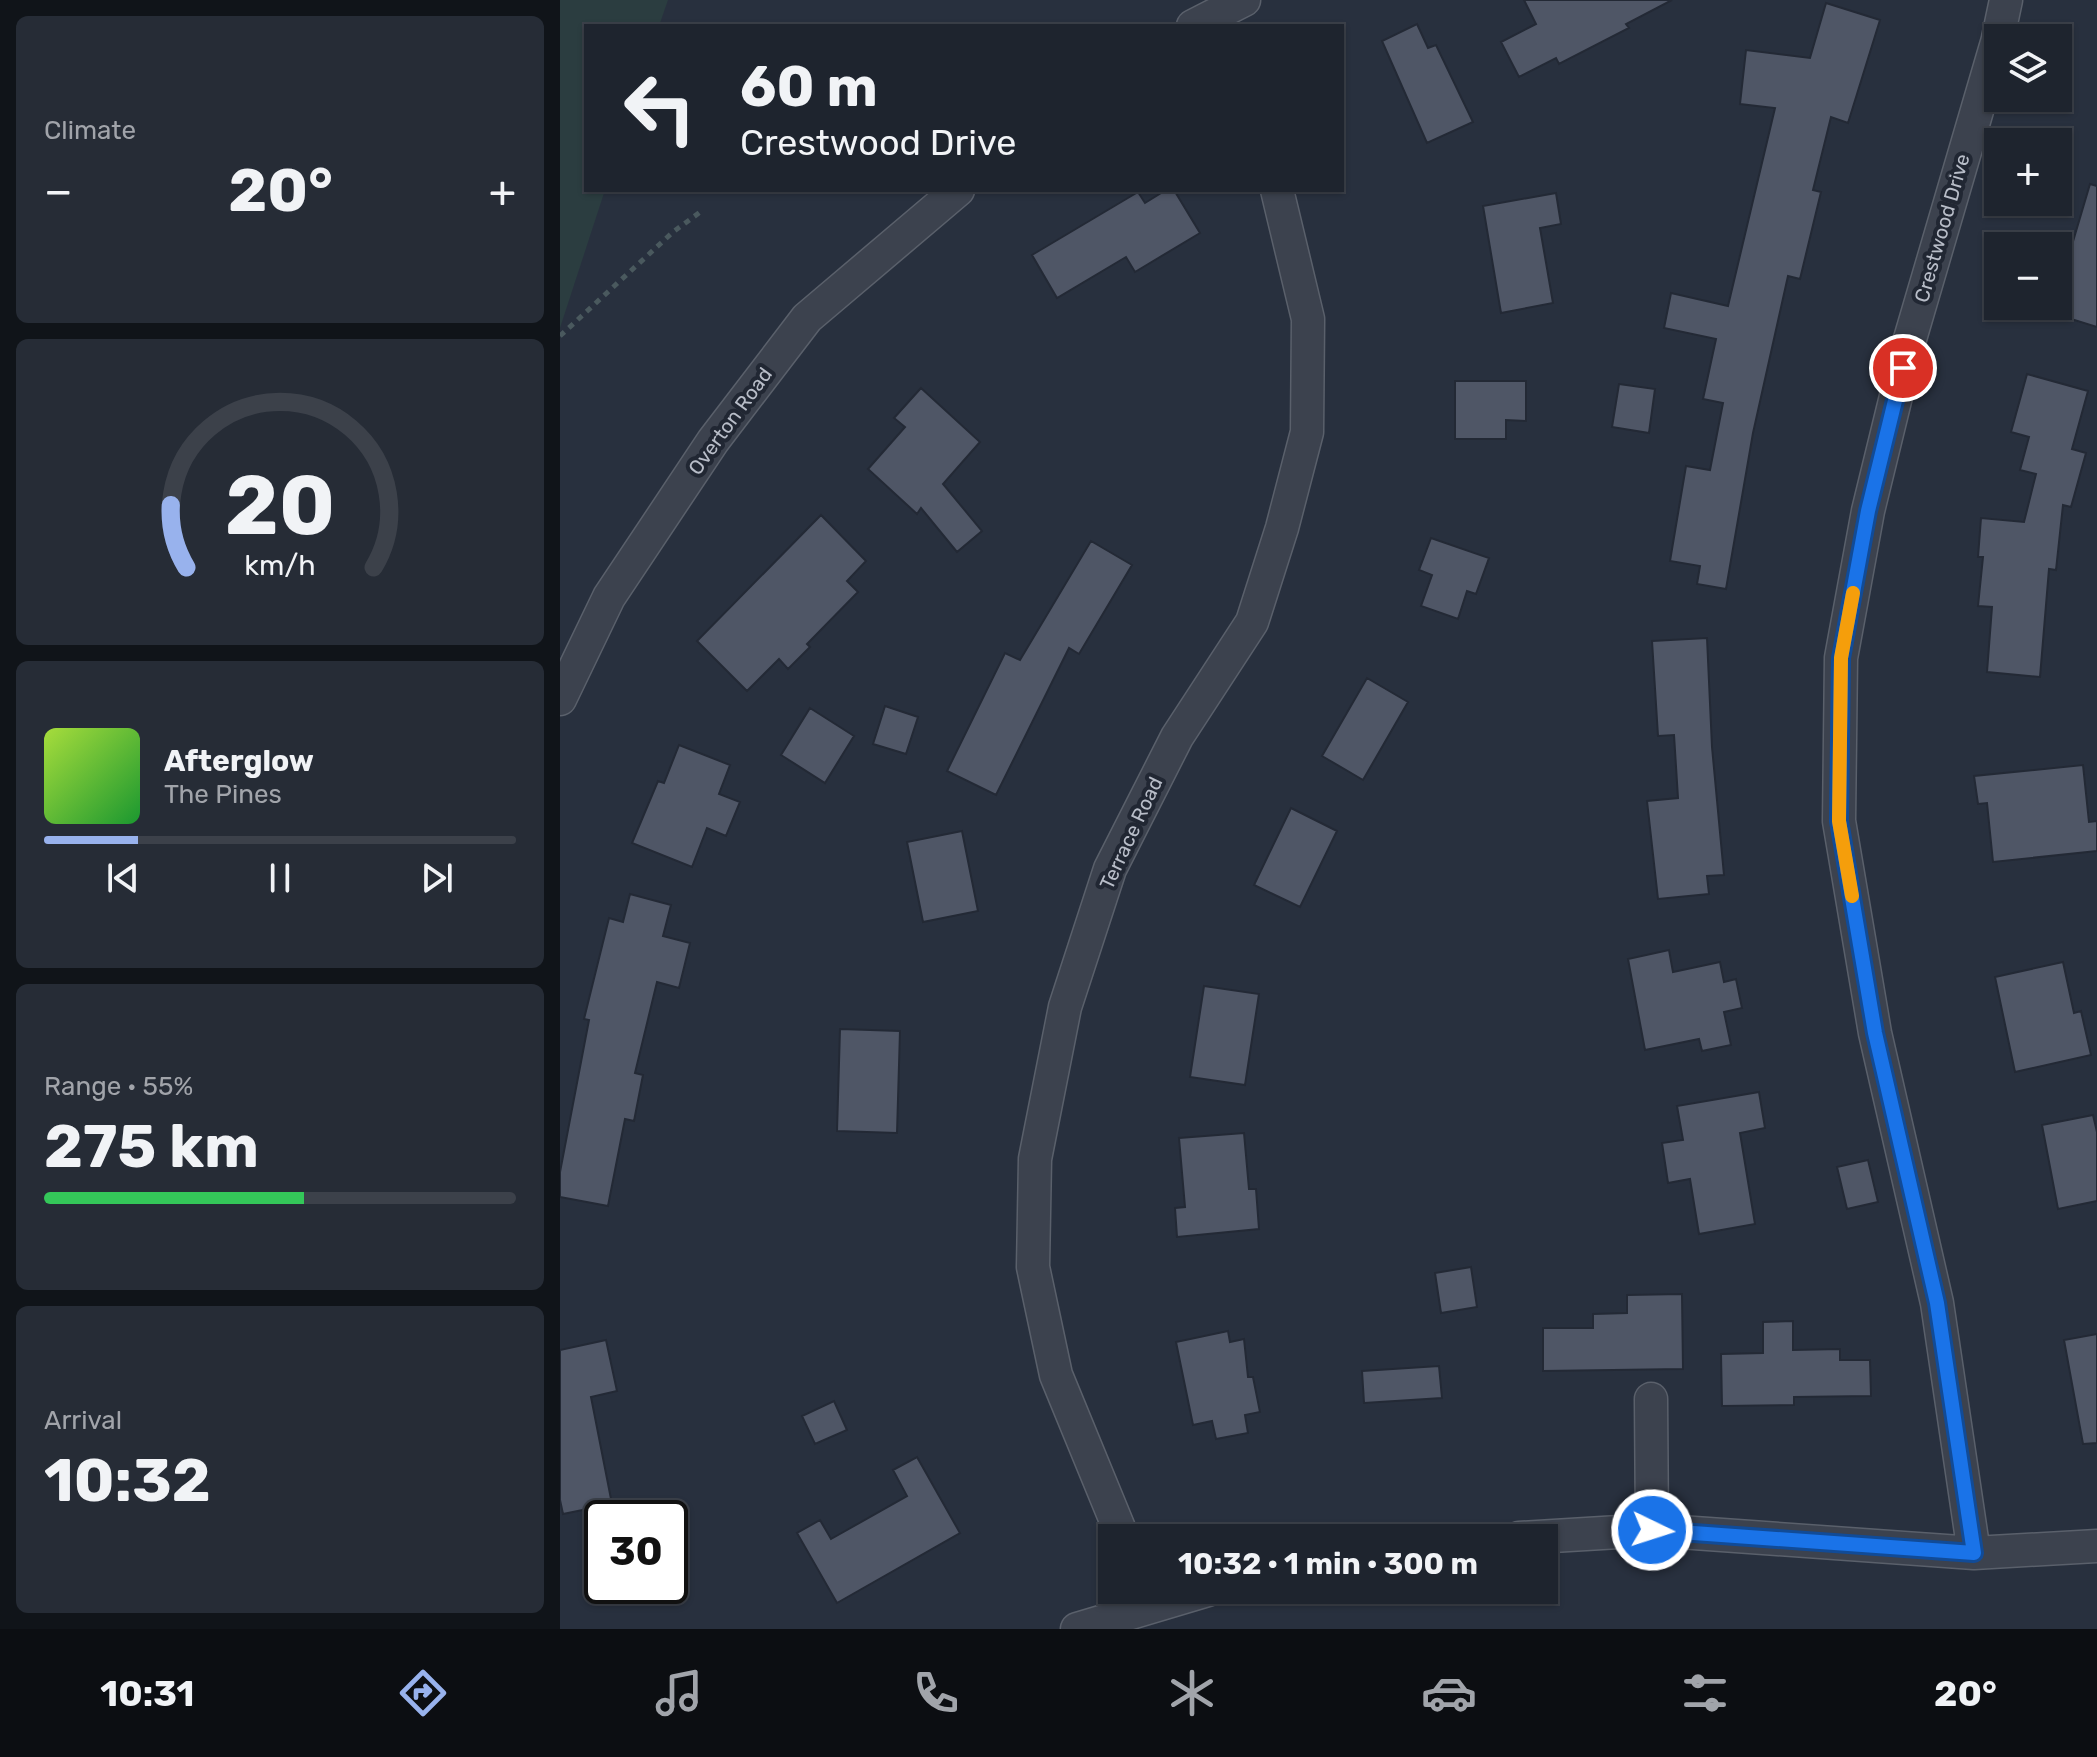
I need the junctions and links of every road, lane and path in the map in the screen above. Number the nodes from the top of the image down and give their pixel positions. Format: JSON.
{"nodes":[{"id":1,"x":1244,"y":0,"type":"edge"},
{"id":2,"x":2006,"y":0,"type":"edge"},
{"id":3,"x":1209,"y":22,"type":"edge"},
{"id":4,"x":2001,"y":24,"type":"edge"},
{"id":5,"x":1984,"y":86,"type":"edge"},
{"id":6,"x":956,"y":192,"type":"edge"},
{"id":7,"x":1277,"y":192,"type":"edge"},
{"id":8,"x":703,"y":210,"type":"dead end"},
{"id":9,"x":560,"y":336,"type":"edge"},
{"id":10,"x":560,"y":699,"type":"edge"},
{"id":11,"x":1651,"y":1399,"type":"dead end"},
{"id":12,"x":1117,"y":1524,"type":"edge"},
{"id":13,"x":1652,"y":1530,"type":"junction"},
{"id":14,"x":1558,"y":1536,"type":"edge"},
{"id":15,"x":2097,"y":1546,"type":"edge"},
{"id":16,"x":1974,"y":1553,"type":"junction"},
{"id":17,"x":1136,"y":1604,"type":"edge"},
{"id":18,"x":1077,"y":1629,"type":"edge"}],
"edges":[{"from":1,"to":3,"type":"street"},
{"from":2,"to":4,"type":"street","name":"Crestwood Drive"},
{"from":5,"to":16,"type":"street","name":"Crestwood Drive"},
{"from":6,"to":10,"type":"street","name":"Overton Road"},
{"from":7,"to":12,"type":"street","name":"Terrace Road"},
{"from":8,"to":9,"type":"path"},
{"from":11,"to":13,"type":"street"},
{"from":13,"to":14,"type":"street"},
{"from":13,"to":16,"type":"street"},
{"from":15,"to":16,"type":"street"},
{"from":17,"to":18,"type":"street"}]}
